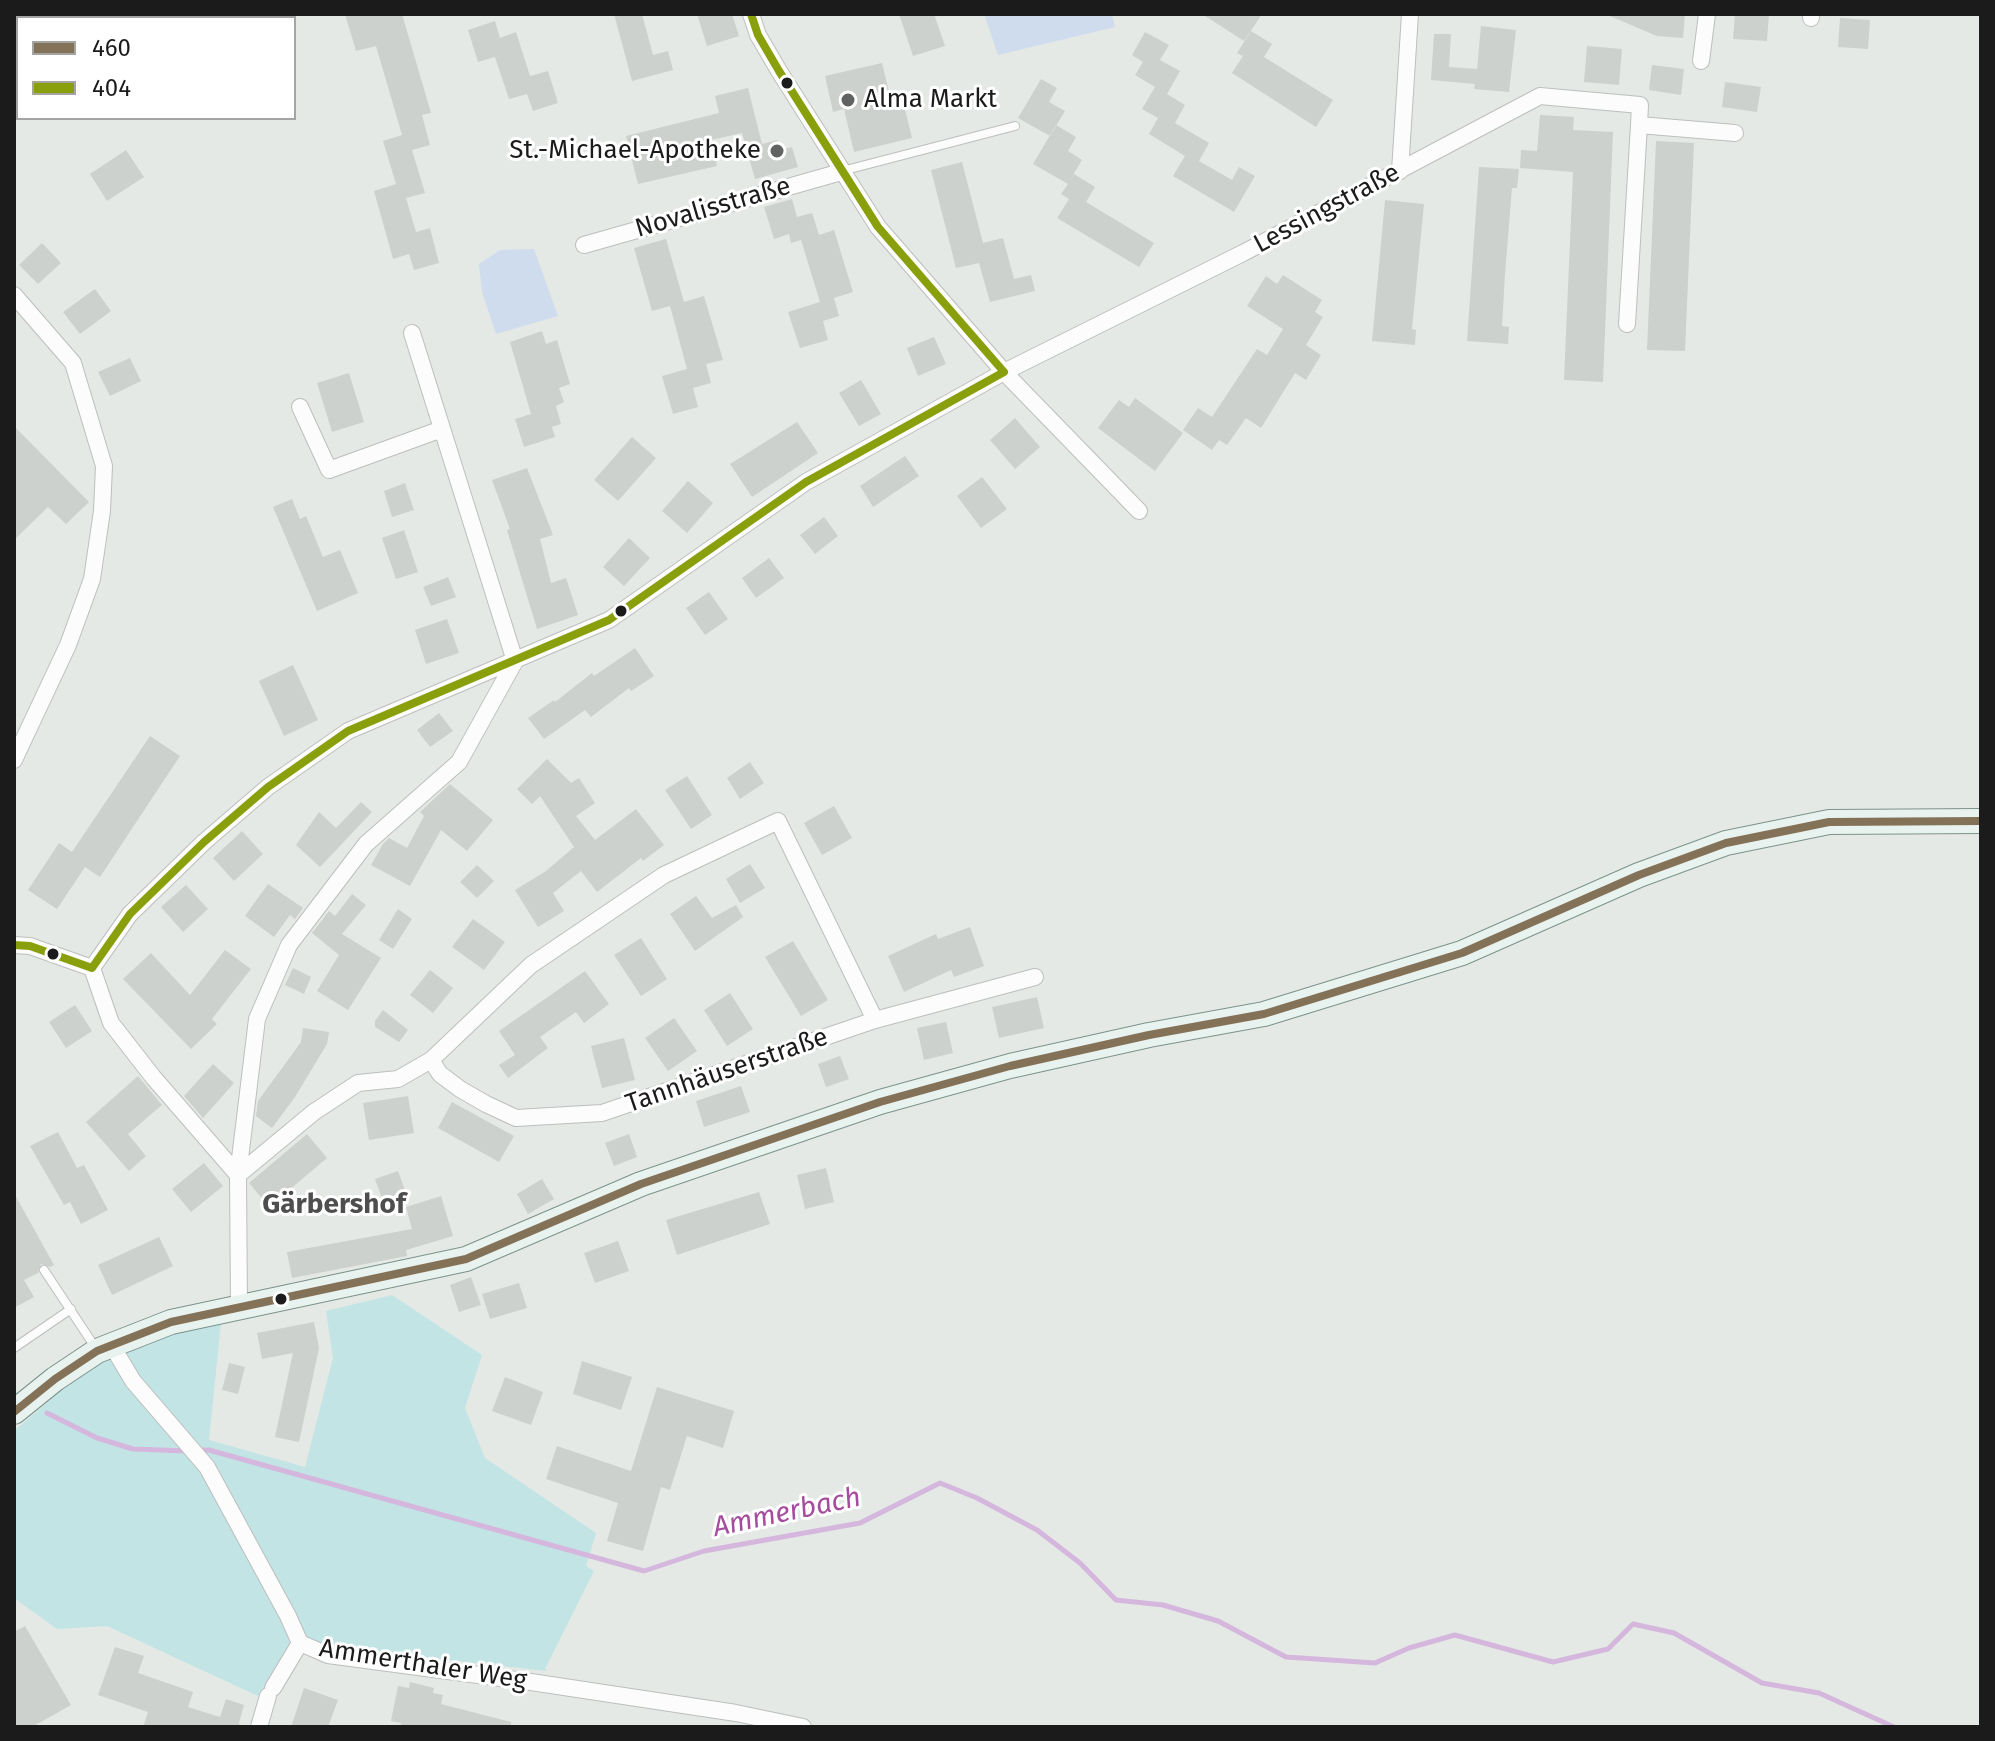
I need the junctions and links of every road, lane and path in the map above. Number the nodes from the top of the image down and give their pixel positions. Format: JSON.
{"nodes":[{"id":1,"x":751,"y":14,"type":"edge"},
{"id":2,"x":1410,"y":14,"type":"edge"},
{"id":3,"x":1707,"y":14,"type":"edge"},
{"id":4,"x":1701,"y":61,"type":"dead end"},
{"id":5,"x":1639,"y":125,"type":"junction"},
{"id":6,"x":1015,"y":126,"type":"dead end"},
{"id":7,"x":1735,"y":133,"type":"dead end"},
{"id":8,"x":1400,"y":171,"type":"junction"},
{"id":9,"x":841,"y":172,"type":"junction"},
{"id":10,"x":584,"y":245,"type":"dead end"},
{"id":11,"x":14,"y":295,"type":"edge"},
{"id":12,"x":1627,"y":324,"type":"dead end"},
{"id":13,"x":412,"y":333,"type":"dead end"},
{"id":14,"x":1004,"y":372,"type":"junction"},
{"id":15,"x":300,"y":407,"type":"dead end"},
{"id":16,"x":442,"y":429,"type":"junction"},
{"id":17,"x":1139,"y":511,"type":"dead end"},
{"id":18,"x":515,"y":661,"type":"junction"},
{"id":19,"x":22,"y":730,"type":"edge"},
{"id":20,"x":14,"y":760,"type":"edge"},
{"id":21,"x":1981,"y":821,"type":"edge"},
{"id":22,"x":14,"y":945,"type":"edge"},
{"id":23,"x":92,"y":968,"type":"junction"},
{"id":24,"x":1035,"y":977,"type":"dead end"},
{"id":25,"x":875,"y":1020,"type":"junction"},
{"id":26,"x":431,"y":1060,"type":"junction"},
{"id":27,"x":238,"y":1175,"type":"junction"},
{"id":28,"x":44,"y":1270,"type":"dead end"},
{"id":29,"x":239,"y":1307,"type":"junction"},
{"id":30,"x":71,"y":1309,"type":"junction"},
{"id":31,"x":104,"y":1347,"type":"junction"},
{"id":32,"x":14,"y":1348,"type":"edge"},
{"id":33,"x":14,"y":1412,"type":"edge"},
{"id":34,"x":300,"y":1643,"type":"junction"},
{"id":35,"x":259,"y":1727,"type":"edge"},
{"id":36,"x":803,"y":1727,"type":"edge"}],
"edges":[{"from":1,"to":9,"type":"street"},
{"from":2,"to":8,"type":"street"},
{"from":3,"to":4,"type":"street"},
{"from":5,"to":7,"type":"street"},
{"from":5,"to":8,"type":"street","name":"Lessingstraße"},
{"from":5,"to":12,"type":"street"},
{"from":6,"to":9,"type":"lane"},
{"from":8,"to":14,"type":"street","name":"Lessingstraße"},
{"from":9,"to":10,"type":"street","name":"Novalisstraße"},
{"from":9,"to":14,"type":"street"},
{"from":11,"to":19,"type":"street"},
{"from":13,"to":16,"type":"street"},
{"from":14,"to":17,"type":"street"},
{"from":14,"to":18,"type":"street","name":"Lessingstraße"},
{"from":15,"to":16,"type":"street"},
{"from":16,"to":18,"type":"street"},
{"from":18,"to":23,"type":"street","name":"Lessingstraße"},
{"from":18,"to":27,"type":"street"},
{"from":19,"to":20,"type":"street"},
{"from":21,"to":29,"type":"street"},
{"from":22,"to":23,"type":"street"},
{"from":23,"to":27,"type":"street"},
{"from":24,"to":25,"type":"street","name":"Tannhäuserstraße"},
{"from":25,"to":26,"type":"street","name":"Tannhäuserstraße"},
{"from":25,"to":26,"type":"street"},
{"from":26,"to":27,"type":"street"},
{"from":27,"to":29,"type":"street"},
{"from":28,"to":30,"type":"lane"},
{"from":29,"to":31,"type":"street"},
{"from":30,"to":31,"type":"lane"},
{"from":30,"to":32,"type":"lane"},
{"from":31,"to":33,"type":"street"},
{"from":31,"to":34,"type":"street","name":"Ammerthaler Weg"},
{"from":34,"to":35,"type":"street"},
{"from":34,"to":36,"type":"street","name":"Ammerthaler Weg"}]}
